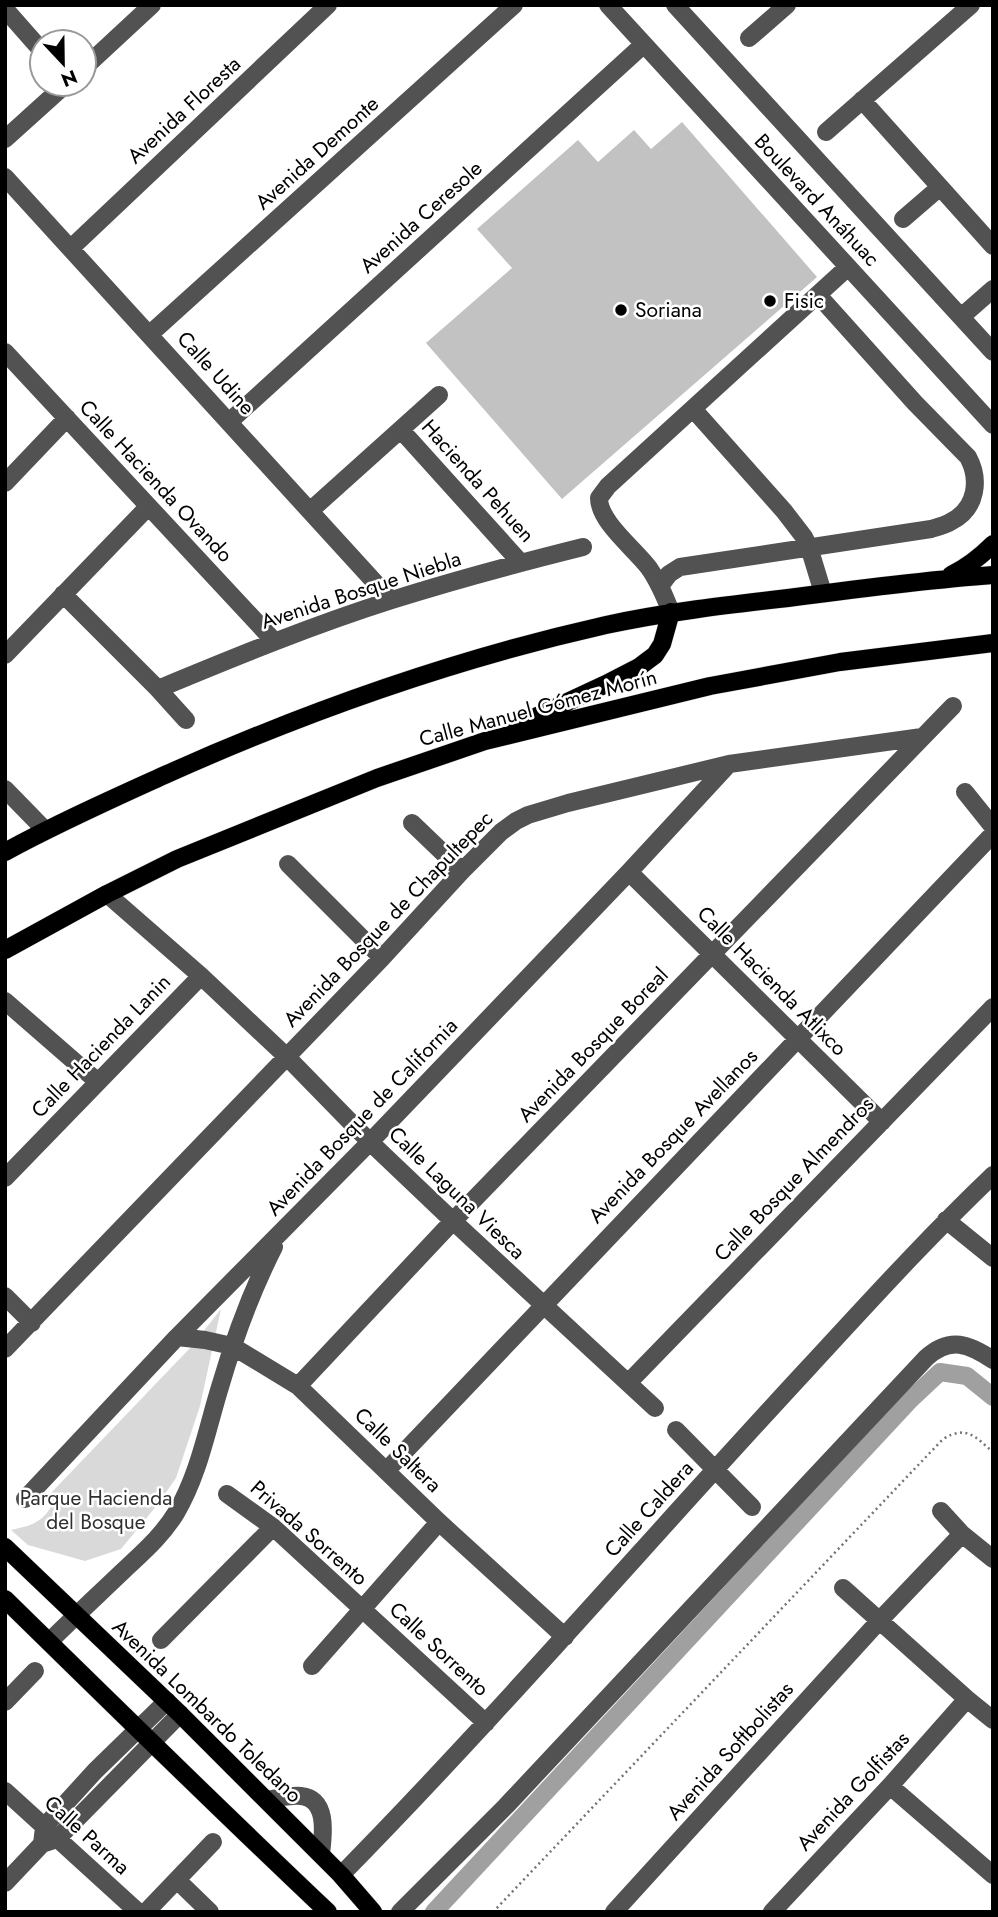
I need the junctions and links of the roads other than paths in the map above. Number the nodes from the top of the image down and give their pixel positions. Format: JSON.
{"nodes":[{"id":1,"x":152,"y":5,"type":"edge"},
{"id":2,"x":328,"y":5,"type":"edge"},
{"id":3,"x":514,"y":5,"type":"edge"},
{"id":4,"x":675,"y":5,"type":"edge"},
{"id":5,"x":971,"y":5,"type":"edge"},
{"id":6,"x":783,"y":6,"type":"edge"},
{"id":7,"x":5,"y":9,"type":"edge"},
{"id":8,"x":619,"y":9,"type":"edge"},
{"id":9,"x":28,"y":35,"type":"edge"},
{"id":10,"x":749,"y":38,"type":"dead end"},
{"id":11,"x":643,"y":45,"type":"junction"},
{"id":12,"x":98,"y":55,"type":"edge"},
{"id":13,"x":50,"y":98,"type":"edge"},
{"id":14,"x":862,"y":100,"type":"junction"},
{"id":15,"x":826,"y":132,"type":"dead end"},
{"id":16,"x":5,"y":139,"type":"edge"},
{"id":17,"x":5,"y":177,"type":"edge"},
{"id":18,"x":939,"y":188,"type":"junction"},
{"id":19,"x":903,"y":219,"type":"dead end"},
{"id":20,"x":993,"y":246,"type":"edge"},
{"id":21,"x":71,"y":248,"type":"junction"},
{"id":22,"x":848,"y":267,"type":"junction"},
{"id":23,"x":993,"y":289,"type":"edge"},
{"id":24,"x":818,"y":295,"type":"junction"},
{"id":25,"x":961,"y":317,"type":"junction"},
{"id":26,"x":150,"y":334,"type":"junction"},
{"id":27,"x":5,"y":352,"type":"edge"},
{"id":28,"x":993,"y":352,"type":"edge"},
{"id":29,"x":439,"y":395,"type":"dead end"},
{"id":30,"x":694,"y":410,"type":"junction"},
{"id":31,"x":67,"y":418,"type":"junction"},
{"id":32,"x":229,"y":422,"type":"junction"},
{"id":33,"x":993,"y":425,"type":"edge"},
{"id":34,"x":401,"y":430,"type":"junction"},
{"id":35,"x":5,"y":483,"type":"edge"},
{"id":36,"x":148,"y":507,"type":"junction"},
{"id":37,"x":311,"y":510,"type":"junction"},
{"id":38,"x":993,"y":544,"type":"edge"},
{"id":39,"x":583,"y":547,"type":"dead end"},
{"id":40,"x":809,"y":547,"type":"junction"},
{"id":41,"x":522,"y":562,"type":"junction"},
{"id":42,"x":993,"y":575,"type":"edge"},
{"id":43,"x":943,"y":579,"type":"junction"},
{"id":44,"x":660,"y":586,"type":"junction"},
{"id":45,"x":823,"y":593,"type":"junction"},
{"id":46,"x":63,"y":594,"type":"junction"},
{"id":47,"x":391,"y":600,"type":"junction"},
{"id":48,"x":671,"y":612,"type":"junction"},
{"id":49,"x":274,"y":641,"type":"junction"},
{"id":50,"x":993,"y":643,"type":"edge"},
{"id":51,"x":5,"y":655,"type":"edge"},
{"id":52,"x":158,"y":689,"type":"junction"},
{"id":53,"x":953,"y":706,"type":"dead end"},
{"id":54,"x":186,"y":720,"type":"dead end"},
{"id":55,"x":922,"y":737,"type":"junction"},
{"id":56,"x":485,"y":741,"type":"junction"},
{"id":57,"x":729,"y":764,"type":"junction"},
{"id":58,"x":5,"y":789,"type":"edge"},
{"id":59,"x":965,"y":792,"type":"dead end"},
{"id":60,"x":412,"y":823,"type":"dead end"},
{"id":61,"x":993,"y":827,"type":"edge"},
{"id":62,"x":45,"y":830,"type":"junction"},
{"id":63,"x":993,"y":834,"type":"edge"},
{"id":64,"x":5,"y":852,"type":"edge"},
{"id":65,"x":288,"y":864,"type":"dead end"},
{"id":66,"x":462,"y":871,"type":"junction"},
{"id":67,"x":629,"y":872,"type":"junction"},
{"id":68,"x":107,"y":894,"type":"junction"},
{"id":69,"x":5,"y":950,"type":"edge"},
{"id":70,"x":713,"y":954,"type":"junction"},
{"id":71,"x":382,"y":958,"type":"junction"},
{"id":72,"x":201,"y":976,"type":"junction"},
{"id":73,"x":5,"y":1001,"type":"edge"},
{"id":74,"x":993,"y":1007,"type":"edge"},
{"id":75,"x":797,"y":1038,"type":"junction"},
{"id":76,"x":286,"y":1057,"type":"junction"},
{"id":77,"x":98,"y":1082,"type":"junction"},
{"id":78,"x":882,"y":1122,"type":"junction"},
{"id":79,"x":370,"y":1142,"type":"junction"},
{"id":80,"x":8,"y":1169,"type":"edge"},
{"id":81,"x":993,"y":1175,"type":"edge"},
{"id":82,"x":946,"y":1220,"type":"junction"},
{"id":83,"x":453,"y":1221,"type":"junction"},
{"id":84,"x":282,"y":1232,"type":"junction"},
{"id":85,"x":993,"y":1258,"type":"edge"},
{"id":86,"x":5,"y":1296,"type":"edge"},
{"id":87,"x":543,"y":1306,"type":"junction"},
{"id":88,"x":32,"y":1323,"type":"junction"},
{"id":89,"x":177,"y":1337,"type":"junction"},
{"id":90,"x":232,"y":1346,"type":"junction"},
{"id":91,"x":5,"y":1349,"type":"edge"},
{"id":92,"x":993,"y":1360,"type":"edge"},
{"id":93,"x":628,"y":1383,"type":"junction"},
{"id":94,"x":298,"y":1386,"type":"junction"},
{"id":95,"x":655,"y":1408,"type":"dead end"},
{"id":96,"x":676,"y":1430,"type":"dead end"},
{"id":97,"x":387,"y":1469,"type":"junction"},
{"id":98,"x":714,"y":1469,"type":"junction"},
{"id":99,"x":227,"y":1494,"type":"dead end"},
{"id":100,"x":25,"y":1499,"type":"dead end"},
{"id":101,"x":752,"y":1507,"type":"dead end"},
{"id":102,"x":941,"y":1511,"type":"dead end"},
{"id":103,"x":439,"y":1522,"type":"junction"},
{"id":104,"x":274,"y":1527,"type":"junction"},
{"id":105,"x":962,"y":1534,"type":"junction"},
{"id":106,"x":5,"y":1547,"type":"edge"},
{"id":107,"x":993,"y":1559,"type":"edge"},
{"id":108,"x":843,"y":1588,"type":"dead end"},
{"id":109,"x":5,"y":1599,"type":"edge"},
{"id":110,"x":361,"y":1608,"type":"junction"},
{"id":111,"x":77,"y":1615,"type":"junction"},
{"id":112,"x":880,"y":1620,"type":"junction"},
{"id":113,"x":565,"y":1637,"type":"junction"},
{"id":114,"x":161,"y":1640,"type":"dead end"},
{"id":115,"x":49,"y":1642,"type":"junction"},
{"id":116,"x":312,"y":1666,"type":"dead end"},
{"id":117,"x":35,"y":1671,"type":"dead end"},
{"id":118,"x":967,"y":1699,"type":"junction"},
{"id":119,"x":167,"y":1701,"type":"junction"},
{"id":120,"x":5,"y":1702,"type":"edge"},
{"id":121,"x":180,"y":1714,"type":"junction"},
{"id":122,"x":993,"y":1720,"type":"edge"},
{"id":123,"x":485,"y":1723,"type":"junction"},
{"id":124,"x":137,"y":1730,"type":"junction"},
{"id":125,"x":151,"y":1743,"type":"junction"},
{"id":126,"x":95,"y":1771,"type":"junction"},
{"id":127,"x":110,"y":1785,"type":"junction"},
{"id":128,"x":890,"y":1786,"type":"junction"},
{"id":129,"x":5,"y":1791,"type":"edge"},
{"id":130,"x":267,"y":1800,"type":"junction"},
{"id":131,"x":48,"y":1836,"type":"junction"},
{"id":132,"x":213,"y":1842,"type":"dead end"},
{"id":133,"x":321,"y":1854,"type":"junction"},
{"id":134,"x":341,"y":1875,"type":"junction"},
{"id":135,"x":993,"y":1875,"type":"edge"},
{"id":136,"x":177,"y":1880,"type":"junction"},
{"id":137,"x":5,"y":1883,"type":"edge"},
{"id":138,"x":138,"y":1912,"type":"edge"},
{"id":139,"x":146,"y":1912,"type":"edge"},
{"id":140,"x":210,"y":1912,"type":"edge"},
{"id":141,"x":328,"y":1912,"type":"edge"},
{"id":142,"x":373,"y":1912,"type":"edge"},
{"id":143,"x":400,"y":1912,"type":"edge"},
{"id":144,"x":614,"y":1912,"type":"edge"},
{"id":145,"x":772,"y":1912,"type":"edge"}],
"edges":[{"from":1,"to":12,"type":"street"},
{"from":2,"to":21,"type":"street","name":"Avenida Floresta"},
{"from":3,"to":26,"type":"street","name":"Avenida Demonte"},
{"from":4,"to":25,"type":"street","name":"Boulevard Anáhuac"},
{"from":5,"to":14,"type":"street"},
{"from":6,"to":10,"type":"street"},
{"from":7,"to":9,"type":"street"},
{"from":8,"to":11,"type":"street","name":"Boulevard Anáhuac"},
{"from":11,"to":22,"type":"street","name":"Boulevard Anáhuac"},
{"from":11,"to":32,"type":"street","name":"Avenida Ceresole"},
{"from":13,"to":16,"type":"street"},
{"from":14,"to":15,"type":"street"},
{"from":14,"to":18,"type":"street"},
{"from":17,"to":21,"type":"street","name":"Calle Udine"},
{"from":18,"to":19,"type":"street"},
{"from":18,"to":20,"type":"street"},
{"from":21,"to":26,"type":"street","name":"Calle Udine"},
{"from":22,"to":24,"type":"street"},
{"from":22,"to":33,"type":"street","name":"Boulevard Anáhuac"},
{"from":23,"to":25,"type":"street"},
{"from":24,"to":30,"type":"street"},
{"from":24,"to":40,"type":"street"},
{"from":25,"to":28,"type":"street","name":"Boulevard Anáhuac"},
{"from":26,"to":32,"type":"street","name":"Calle Udine"},
{"from":27,"to":31,"type":"street","name":"Calle Hacienda Ovando"},
{"from":29,"to":34,"type":"street"},
{"from":30,"to":40,"type":"street"},
{"from":30,"to":44,"type":"street"},
{"from":31,"to":35,"type":"street"},
{"from":31,"to":36,"type":"street","name":"Calle Hacienda Ovando"},
{"from":32,"to":37,"type":"street","name":"Calle Udine"},
{"from":34,"to":37,"type":"street"},
{"from":34,"to":41,"type":"street","name":"Hacienda Pehuen"},
{"from":36,"to":46,"type":"street"},
{"from":36,"to":49,"type":"street","name":"Calle Hacienda Ovando"},
{"from":37,"to":47,"type":"street","name":"Calle Udine"},
{"from":38,"to":43,"type":"main road"},
{"from":39,"to":41,"type":"street","name":"Avenida Bosque Niebla"},
{"from":40,"to":44,"type":"street"},
{"from":40,"to":45,"type":"street"},
{"from":41,"to":47,"type":"street","name":"Avenida Bosque Niebla"},
{"from":42,"to":43,"type":"main road"},
{"from":43,"to":45,"type":"main road"},
{"from":44,"to":48,"type":"street"},
{"from":45,"to":48,"type":"main road"},
{"from":46,"to":51,"type":"street"},
{"from":46,"to":52,"type":"street"},
{"from":47,"to":49,"type":"street","name":"Avenida Bosque Niebla"},
{"from":48,"to":56,"type":"main road"},
{"from":48,"to":62,"type":"main road"},
{"from":49,"to":52,"type":"street","name":"Avenida Bosque Niebla"},
{"from":50,"to":56,"type":"main road","name":"Calle Manuel Gómez Morín"},
{"from":52,"to":54,"type":"street"},
{"from":53,"to":55,"type":"street","name":"Avenida Bosque Boreal"},
{"from":55,"to":57,"type":"street","name":"Avenida Bosque de Chapultepec"},
{"from":55,"to":70,"type":"street","name":"Avenida Bosque Boreal"},
{"from":56,"to":68,"type":"main road","name":"Calle Manuel Gómez Morín"},
{"from":57,"to":66,"type":"street","name":"Avenida Bosque de Chapultepec"},
{"from":57,"to":67,"type":"street","name":"Avenida Bosque de California"},
{"from":58,"to":62,"type":"street"},
{"from":59,"to":61,"type":"street"},
{"from":60,"to":66,"type":"street"},
{"from":62,"to":64,"type":"main road"},
{"from":63,"to":75,"type":"street","name":"Avenida Bosque Avellanos"},
{"from":65,"to":71,"type":"street"},
{"from":66,"to":71,"type":"street","name":"Avenida Bosque de Chapultepec"},
{"from":67,"to":70,"type":"street","name":"Calle Hacienda Atlixco"},
{"from":67,"to":79,"type":"street","name":"Avenida Bosque de California"},
{"from":68,"to":69,"type":"main road","name":"Calle Manuel Gómez Morín"},
{"from":68,"to":72,"type":"street","name":"Calle Laguna Viesca"},
{"from":70,"to":75,"type":"street","name":"Calle Hacienda Atlixco"},
{"from":70,"to":83,"type":"street","name":"Avenida Bosque Boreal"},
{"from":71,"to":76,"type":"street","name":"Avenida Bosque de Chapultepec"},
{"from":72,"to":76,"type":"street","name":"Calle Laguna Viesca"},
{"from":72,"to":77,"type":"street","name":"Calle Hacienda Lanin"},
{"from":73,"to":77,"type":"street"},
{"from":74,"to":78,"type":"street","name":"Calle Bosque Almendros"},
{"from":75,"to":78,"type":"street","name":"Calle Hacienda Atlixco"},
{"from":75,"to":87,"type":"street","name":"Avenida Bosque Avellanos"},
{"from":76,"to":79,"type":"street","name":"Calle Laguna Viesca"},
{"from":76,"to":88,"type":"street","name":"Avenida Bosque de Chapultepec"},
{"from":77,"to":80,"type":"street","name":"Calle Hacienda Lanin"},
{"from":78,"to":93,"type":"street","name":"Calle Bosque Almendros"},
{"from":79,"to":83,"type":"street","name":"Calle Laguna Viesca"},
{"from":79,"to":84,"type":"street","name":"Avenida Bosque de California"},
{"from":81,"to":82,"type":"street","name":"Calle Caldera"},
{"from":82,"to":85,"type":"street"},
{"from":82,"to":98,"type":"street","name":"Calle Caldera"},
{"from":83,"to":87,"type":"street","name":"Calle Laguna Viesca"},
{"from":83,"to":94,"type":"street","name":"Avenida Bosque Boreal"},
{"from":84,"to":89,"type":"street","name":"Avenida Bosque de California"},
{"from":84,"to":90,"type":"street"},
{"from":86,"to":88,"type":"street"},
{"from":87,"to":93,"type":"street","name":"Calle Laguna Viesca"},
{"from":87,"to":97,"type":"street","name":"Avenida Bosque Avellanos"},
{"from":88,"to":91,"type":"street","name":"Avenida Bosque de Chapultepec"},
{"from":89,"to":90,"type":"street","name":"Calle Saltera"},
{"from":89,"to":100,"type":"street","name":"Avenida Bosque de California"},
{"from":90,"to":94,"type":"street","name":"Calle Saltera"},
{"from":90,"to":111,"type":"street"},
{"from":92,"to":143,"type":"street"},
{"from":93,"to":95,"type":"street","name":"Calle Laguna Viesca"},
{"from":94,"to":97,"type":"street","name":"Calle Saltera"},
{"from":96,"to":98,"type":"street"},
{"from":97,"to":103,"type":"street","name":"Calle Saltera"},
{"from":98,"to":101,"type":"street"},
{"from":98,"to":113,"type":"street","name":"Calle Caldera"},
{"from":99,"to":104,"type":"street","name":"Privada Sorrento"},
{"from":102,"to":105,"type":"street"},
{"from":103,"to":110,"type":"street"},
{"from":103,"to":113,"type":"street","name":"Calle Saltera"},
{"from":104,"to":110,"type":"street","name":"Privada Sorrento"},
{"from":104,"to":114,"type":"street"},
{"from":105,"to":107,"type":"street"},
{"from":105,"to":112,"type":"street","name":"Avenida Softbolistas"},
{"from":106,"to":111,"type":"main road","name":"Avenida Lombardo Toledano"},
{"from":108,"to":112,"type":"street"},
{"from":109,"to":115,"type":"main road"},
{"from":110,"to":116,"type":"street"},
{"from":110,"to":123,"type":"street","name":"Calle Sorrento"},
{"from":111,"to":115,"type":"street"},
{"from":111,"to":119,"type":"main road","name":"Avenida Lombardo Toledano"},
{"from":112,"to":118,"type":"street"},
{"from":112,"to":144,"type":"street","name":"Avenida Softbolistas"},
{"from":113,"to":123,"type":"street","name":"Calle Caldera"},
{"from":115,"to":124,"type":"main road"},
{"from":117,"to":120,"type":"street"},
{"from":118,"to":122,"type":"street"},
{"from":118,"to":128,"type":"street","name":"Avenida Golfistas"},
{"from":119,"to":121,"type":"main road","name":"Avenida Lombardo Toledano"},
{"from":119,"to":124,"type":"street"},
{"from":121,"to":125,"type":"street"},
{"from":121,"to":130,"type":"main road","name":"Avenida Lombardo Toledano"},
{"from":123,"to":134,"type":"street","name":"Calle Caldera"},
{"from":124,"to":125,"type":"main road"},
{"from":124,"to":126,"type":"street"},
{"from":125,"to":127,"type":"street"},
{"from":125,"to":141,"type":"main road"},
{"from":126,"to":127,"type":"street"},
{"from":126,"to":131,"type":"street"},
{"from":127,"to":131,"type":"street"},
{"from":128,"to":135,"type":"street"},
{"from":128,"to":145,"type":"street","name":"Avenida Golfistas"},
{"from":129,"to":131,"type":"street","name":"Calle Parma"},
{"from":130,"to":133,"type":"main road","name":"Avenida Lombardo Toledano"},
{"from":130,"to":133,"type":"street"},
{"from":131,"to":137,"type":"street"},
{"from":131,"to":138,"type":"street","name":"Calle Parma"},
{"from":132,"to":136,"type":"street"},
{"from":133,"to":134,"type":"main road","name":"Avenida Lombardo Toledano"},
{"from":134,"to":142,"type":"main road","name":"Avenida Lombardo Toledano"},
{"from":136,"to":139,"type":"street"},
{"from":136,"to":140,"type":"street"}]}
